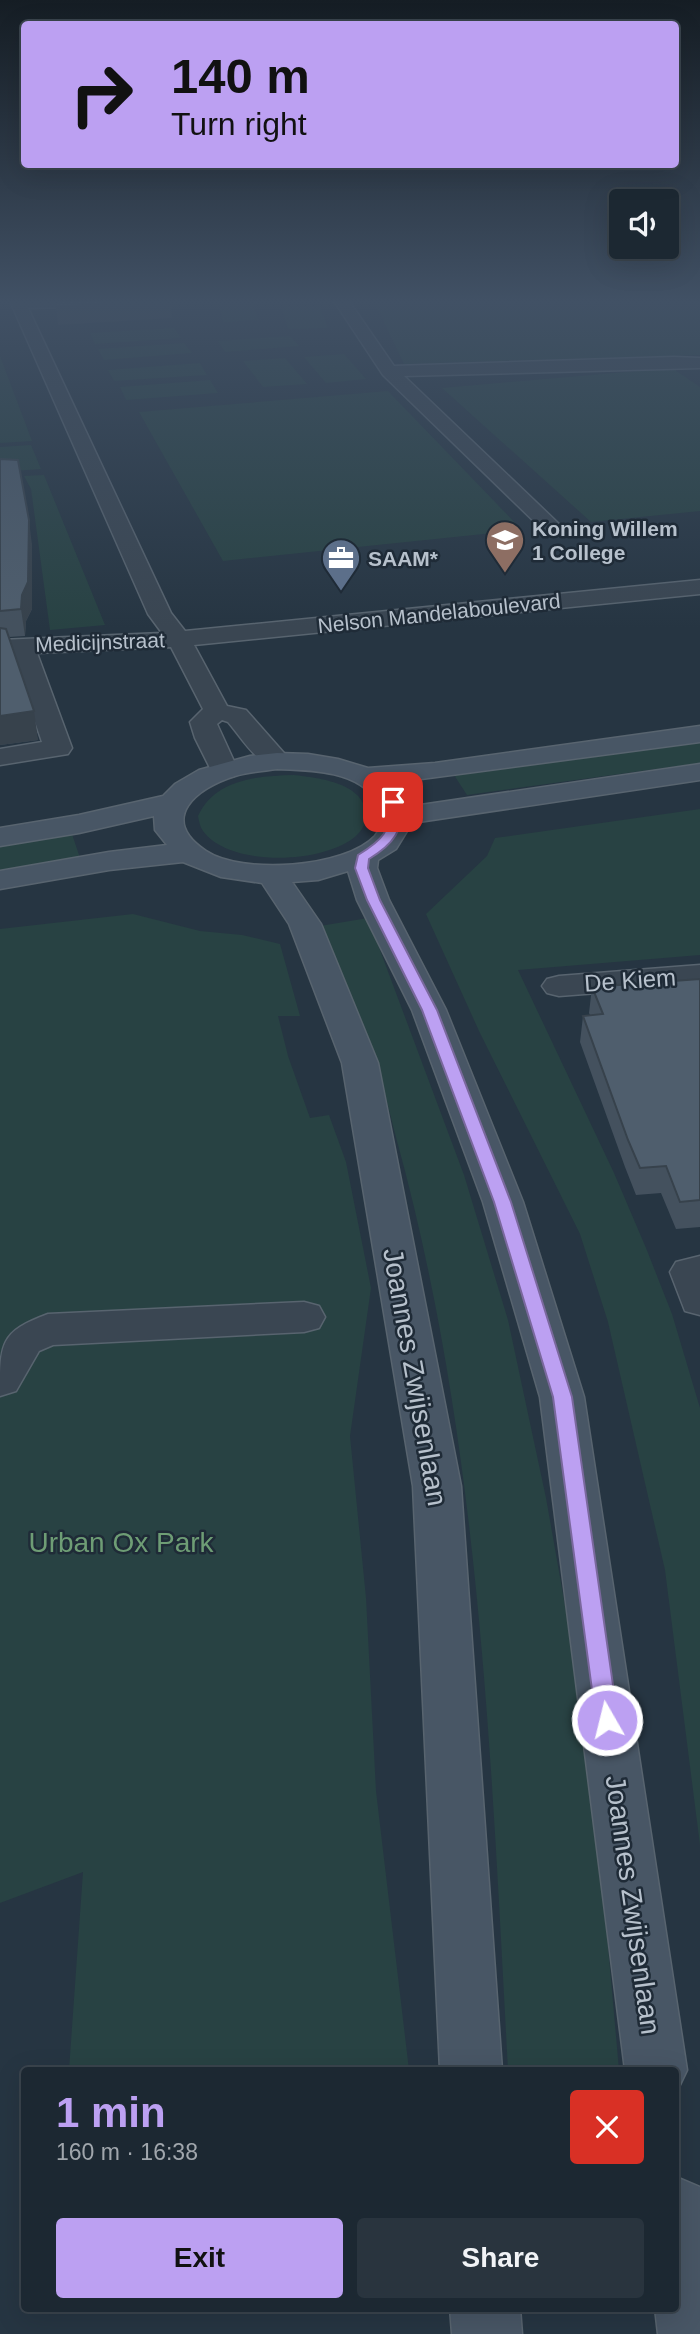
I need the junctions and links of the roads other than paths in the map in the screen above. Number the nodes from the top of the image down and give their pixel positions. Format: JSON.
{"nodes":[{"id":1,"x":59,"y":410,"type":"edge"},
{"id":2,"x":429,"y":410,"type":"edge"},
{"id":3,"x":552,"y":528,"type":"dead end"},
{"id":4,"x":700,"y":587,"type":"edge"},
{"id":5,"x":179,"y":639,"type":"junction"},
{"id":6,"x":11,"y":646,"type":"edge"},
{"id":7,"x":217,"y":711,"type":"junction"},
{"id":8,"x":700,"y":734,"type":"edge"},
{"id":9,"x":0,"y":757,"type":"edge"},
{"id":10,"x":277,"y":761,"type":"junction"},
{"id":11,"x":224,"y":770,"type":"junction"},
{"id":12,"x":700,"y":772,"type":"edge"},
{"id":13,"x":365,"y":777,"type":"junction"},
{"id":14,"x":172,"y":803,"type":"junction"},
{"id":15,"x":397,"y":817,"type":"junction"},
{"id":16,"x":0,"y":837,"type":"edge"},
{"id":17,"x":188,"y":852,"type":"junction"},
{"id":18,"x":363,"y":858,"type":"junction"},
{"id":19,"x":272,"y":875,"type":"junction"},
{"id":20,"x":0,"y":880,"type":"edge"},
{"id":21,"x":700,"y":975,"type":"edge"},
{"id":22,"x":559,"y":986,"type":"dead end"},
{"id":23,"x":700,"y":1271,"type":"edge"},
{"id":24,"x":700,"y":1300,"type":"edge"},
{"id":25,"x":304,"y":1317,"type":"dead end"},
{"id":26,"x":0,"y":1379,"type":"edge"},
{"id":27,"x":471,"y":2067,"type":"edge"},
{"id":28,"x":656,"y":2067,"type":"edge"},
{"id":29,"x":679,"y":2232,"type":"edge"},
{"id":30,"x":485,"y":2312,"type":"edge"},
{"id":31,"x":487,"y":2334,"type":"edge"},
{"id":32,"x":693,"y":2334,"type":"edge"}],
"edges":[{"from":1,"to":5,"type":"street"},
{"from":2,"to":3,"type":"street"},
{"from":4,"to":5,"type":"street","name":"Nelson Mandelaboulevard"},
{"from":5,"to":6,"type":"street","name":"Medicijnstraat"},
{"from":5,"to":7,"type":"street"},
{"from":6,"to":9,"type":"street","name":"Medicijnstraat"},
{"from":7,"to":10,"type":"street"},
{"from":7,"to":11,"type":"street"},
{"from":8,"to":13,"type":"street"},
{"from":10,"to":11,"type":"street"},
{"from":10,"to":13,"type":"street"},
{"from":11,"to":14,"type":"street"},
{"from":12,"to":15,"type":"street"},
{"from":13,"to":15,"type":"street"},
{"from":14,"to":16,"type":"street"},
{"from":14,"to":17,"type":"street"},
{"from":15,"to":18,"type":"street"},
{"from":17,"to":19,"type":"street"},
{"from":17,"to":20,"type":"street"},
{"from":18,"to":19,"type":"street"},
{"from":18,"to":28,"type":"street","name":"Joannes Zwijsenlaan"},
{"from":19,"to":27,"type":"street","name":"Joannes Zwijsenlaan"},
{"from":21,"to":22,"type":"street","name":"De Kiem"},
{"from":23,"to":24,"type":"street"},
{"from":25,"to":26,"type":"street"},
{"from":29,"to":32,"type":"street"},
{"from":30,"to":31,"type":"street"}]}
